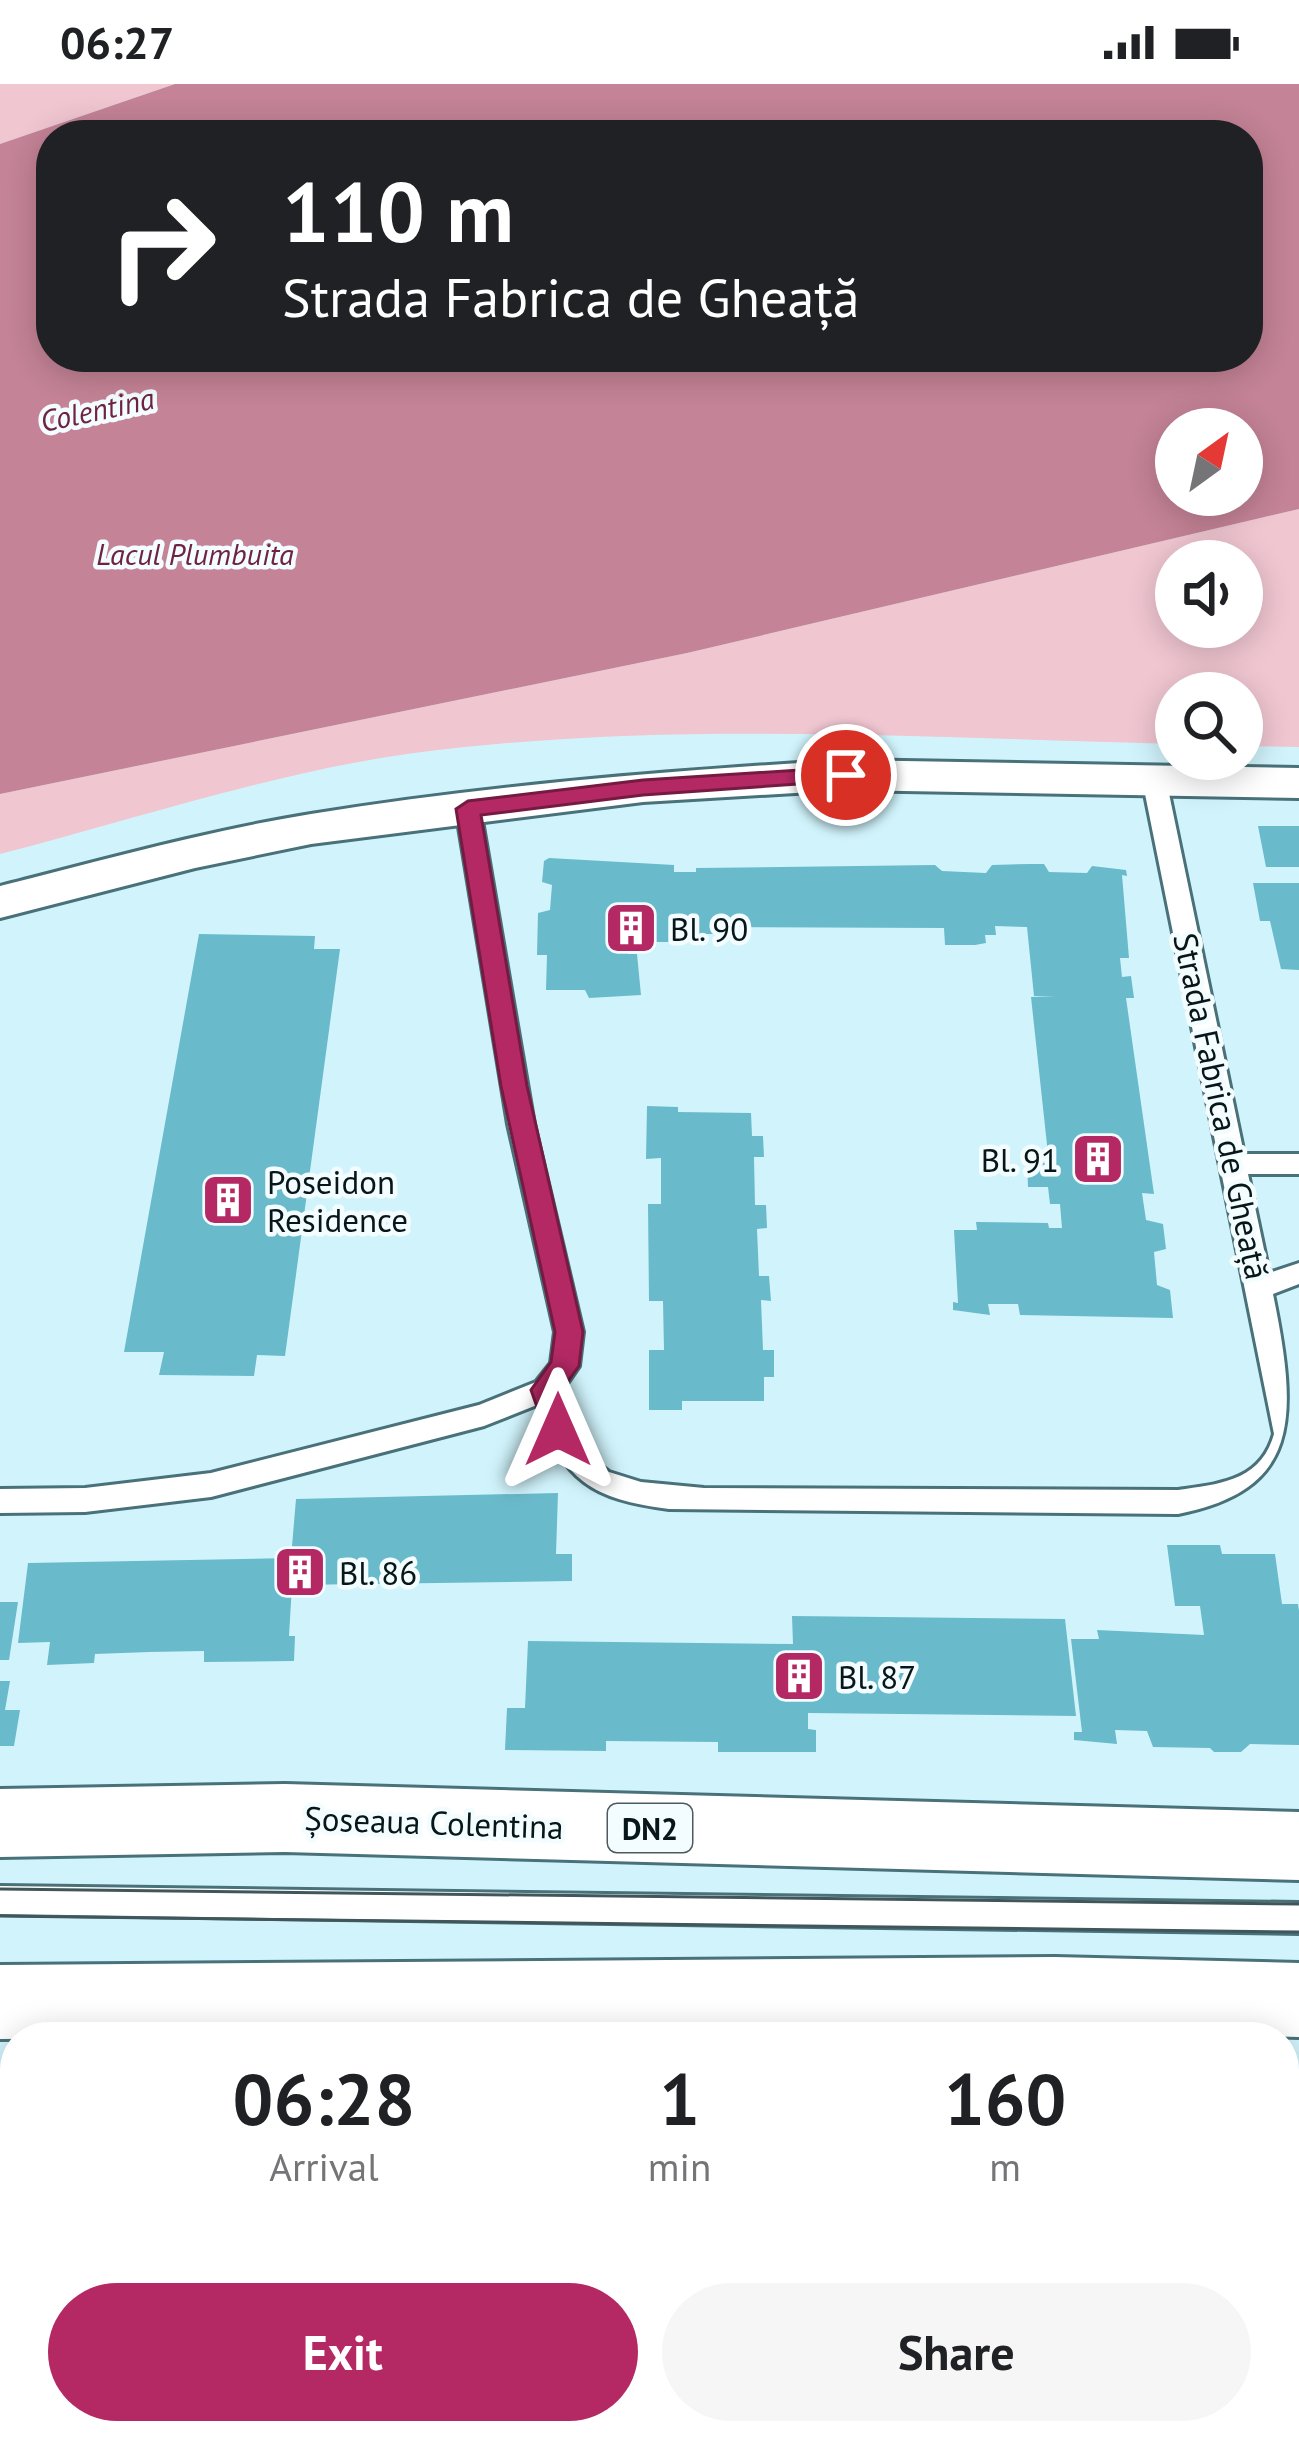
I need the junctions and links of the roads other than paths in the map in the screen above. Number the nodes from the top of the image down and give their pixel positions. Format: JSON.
{"nodes":[{"id":1,"x":1154,"y":779,"type":"junction"},
{"id":2,"x":1299,"y":783,"type":"edge"},
{"id":3,"x":468,"y":809,"type":"junction"},
{"id":4,"x":0,"y":902,"type":"edge"},
{"id":5,"x":1235,"y":1164,"type":"junction"},
{"id":6,"x":1299,"y":1164,"type":"edge"},
{"id":7,"x":1299,"y":1273,"type":"edge"},
{"id":8,"x":1259,"y":1288,"type":"junction"},
{"id":9,"x":545,"y":1390,"type":"junction"},
{"id":10,"x":0,"y":1501,"type":"edge"},
{"id":11,"x":0,"y":1823,"type":"edge"},
{"id":12,"x":1299,"y":1846,"type":"edge"},
{"id":13,"x":0,"y":1900,"type":"edge"},
{"id":14,"x":1299,"y":1918,"type":"edge"},
{"id":15,"x":1299,"y":2000,"type":"edge"},
{"id":16,"x":0,"y":2002,"type":"edge"},
{"id":17,"x":1057,"y":2016,"type":"edge"}],
"edges":[{"from":1,"to":2,"type":"street"},
{"from":1,"to":3,"type":"street"},
{"from":1,"to":5,"type":"lane","name":"Strada Fabrica de Gheață"},
{"from":3,"to":4,"type":"street"},
{"from":3,"to":9,"type":"lane"},
{"from":5,"to":6,"type":"lane"},
{"from":5,"to":8,"type":"lane","name":"Strada Fabrica de Gheață"},
{"from":7,"to":8,"type":"lane"},
{"from":8,"to":9,"type":"lane","name":"Strada Fabrica de Gheață"},
{"from":9,"to":10,"type":"lane"},
{"from":11,"to":12,"type":"main road","name":"Șoseaua Colentina","number":"DN2"},
{"from":13,"to":14,"type":"lane"},
{"from":15,"to":17,"type":"main road"},
{"from":16,"to":17,"type":"main road"}]}
